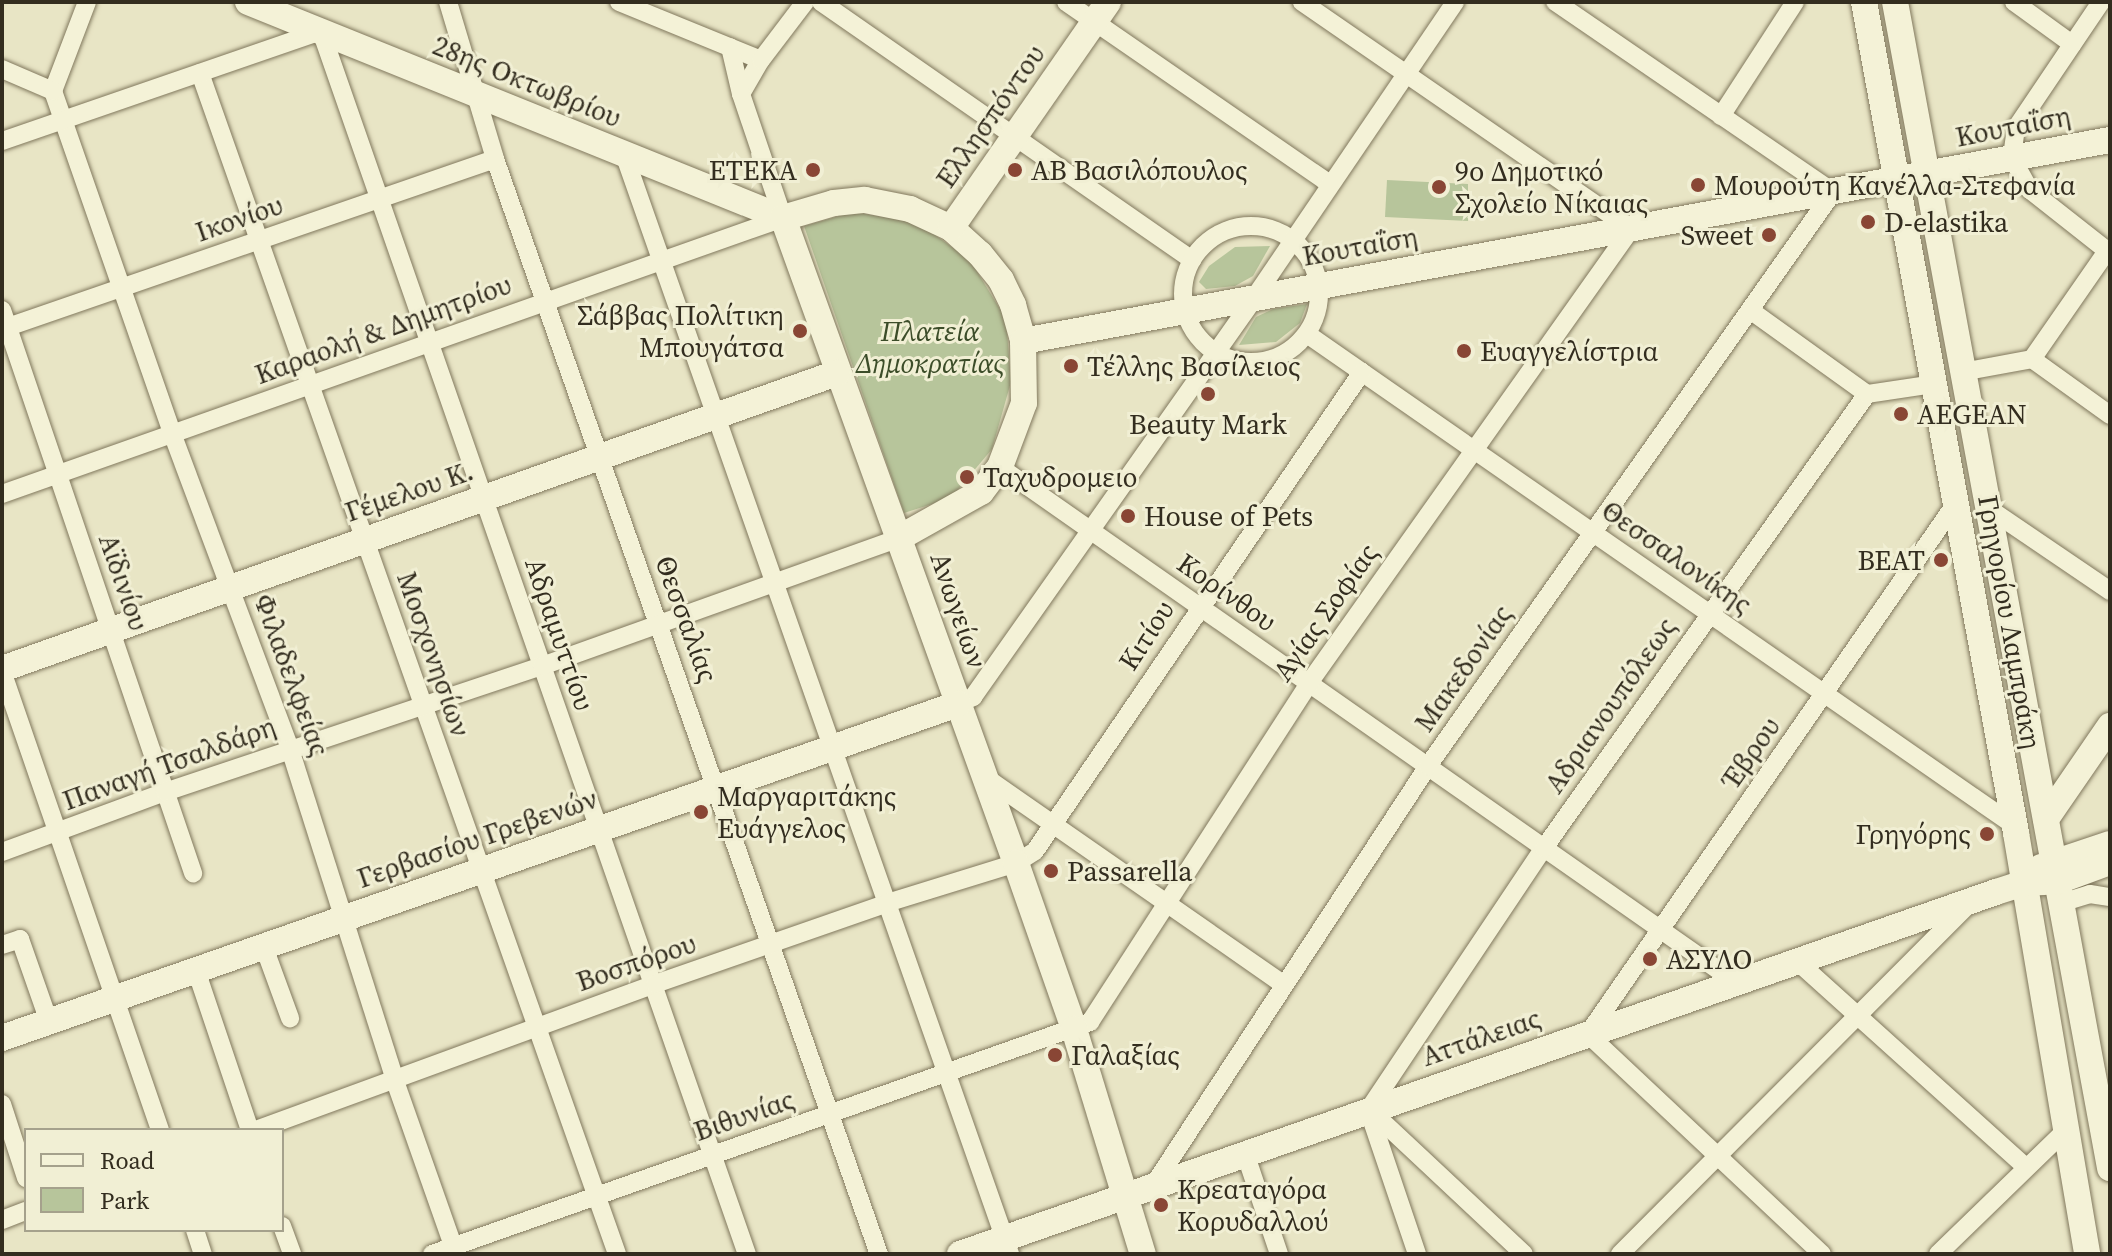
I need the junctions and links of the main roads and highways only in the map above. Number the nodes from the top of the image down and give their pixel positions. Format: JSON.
{"nodes":[{"id":1,"x":248,"y":2,"type":"edge"},
{"id":2,"x":1864,"y":2,"type":"edge"},
{"id":3,"x":1895,"y":2,"type":"edge"},
{"id":4,"x":1101,"y":12,"type":"edge"},
{"id":5,"x":2110,"y":140,"type":"edge"},
{"id":6,"x":1927,"y":174,"type":"junction"},
{"id":7,"x":1897,"y":180,"type":"junction"},
{"id":8,"x":783,"y":218,"type":"junction"},
{"id":9,"x":951,"y":228,"type":"junction"},
{"id":10,"x":1023,"y":341,"type":"junction"},
{"id":11,"x":837,"y":373,"type":"junction"},
{"id":12,"x":899,"y":538,"type":"junction"},
{"id":13,"x":2,"y":670,"type":"edge"},
{"id":14,"x":965,"y":700,"type":"junction"},
{"id":15,"x":2110,"y":726,"type":"edge"},
{"id":16,"x":2046,"y":819,"type":"junction"},
{"id":17,"x":2110,"y":844,"type":"edge"},
{"id":18,"x":2110,"y":862,"type":"edge"},
{"id":19,"x":2058,"y":882,"type":"junction"},
{"id":20,"x":2024,"y":883,"type":"junction"},
{"id":21,"x":2,"y":1038,"type":"edge"},
{"id":22,"x":2102,"y":1078,"type":"edge"},
{"id":23,"x":2110,"y":1168,"type":"edge"},
{"id":24,"x":1124,"y":1196,"type":"junction"},
{"id":25,"x":1007,"y":1246,"type":"edge"},
{"id":26,"x":960,"y":1254,"type":"edge"},
{"id":27,"x":1143,"y":1254,"type":"edge"},
{"id":28,"x":2087,"y":1254,"type":"edge"}],
"edges":[{"from":1,"to":8,"type":"main road","name":"28ης Οκτωβρίου"},
{"from":2,"to":7,"type":"main road","name":"Γρηγορίου Λαμπράκη"},
{"from":3,"to":6,"type":"main road","name":"Γρηγορίου Λαμπράκη"},
{"from":4,"to":9,"type":"main road","name":"Ελλησπόντου"},
{"from":5,"to":6,"type":"main road","name":"Κουταΐση"},
{"from":6,"to":7,"type":"main road","name":"Κουταΐση"},
{"from":6,"to":16,"type":"main road","name":"Γρηγορίου Λαμπράκη"},
{"from":7,"to":10,"type":"main road","name":"Κουταΐση"},
{"from":7,"to":20,"type":"main road","name":"Γρηγορίου Λαμπράκη"},
{"from":8,"to":9,"type":"main road"},
{"from":8,"to":11,"type":"main road","name":"Ανωγείων"},
{"from":9,"to":10,"type":"main road"},
{"from":10,"to":12,"type":"main road"},
{"from":11,"to":12,"type":"main road","name":"Ανωγείων"},
{"from":11,"to":13,"type":"main road","name":"Γέμελου Κ."},
{"from":12,"to":14,"type":"main road","name":"Ανωγείων"},
{"from":14,"to":21,"type":"main road","name":"Γερβασίου Γρεβενών"},
{"from":14,"to":24,"type":"main road","name":"Ανωγείων"},
{"from":15,"to":16,"type":"main road"},
{"from":16,"to":19,"type":"main road","name":"Γρηγορίου Λαμπράκη"},
{"from":17,"to":19,"type":"main road","name":"Αττάλειας"},
{"from":18,"to":19,"type":"main road","name":"Αττάλειας"},
{"from":19,"to":20,"type":"main road","name":"Αττάλειας"},
{"from":19,"to":22,"type":"main road","name":"Γρηγορίου Λαμπράκη"},
{"from":20,"to":24,"type":"main road","name":"Αττάλειας"},
{"from":20,"to":28,"type":"main road","name":"Γρηγορίου Λαμπράκη"},
{"from":22,"to":23,"type":"main road","name":"Γρηγορίου Λαμπράκη"},
{"from":24,"to":25,"type":"main road","name":"Αττάλειας"},
{"from":24,"to":27,"type":"main road","name":"Ανωγείων"},
{"from":25,"to":26,"type":"main road","name":"Αττάλειας"}]}
